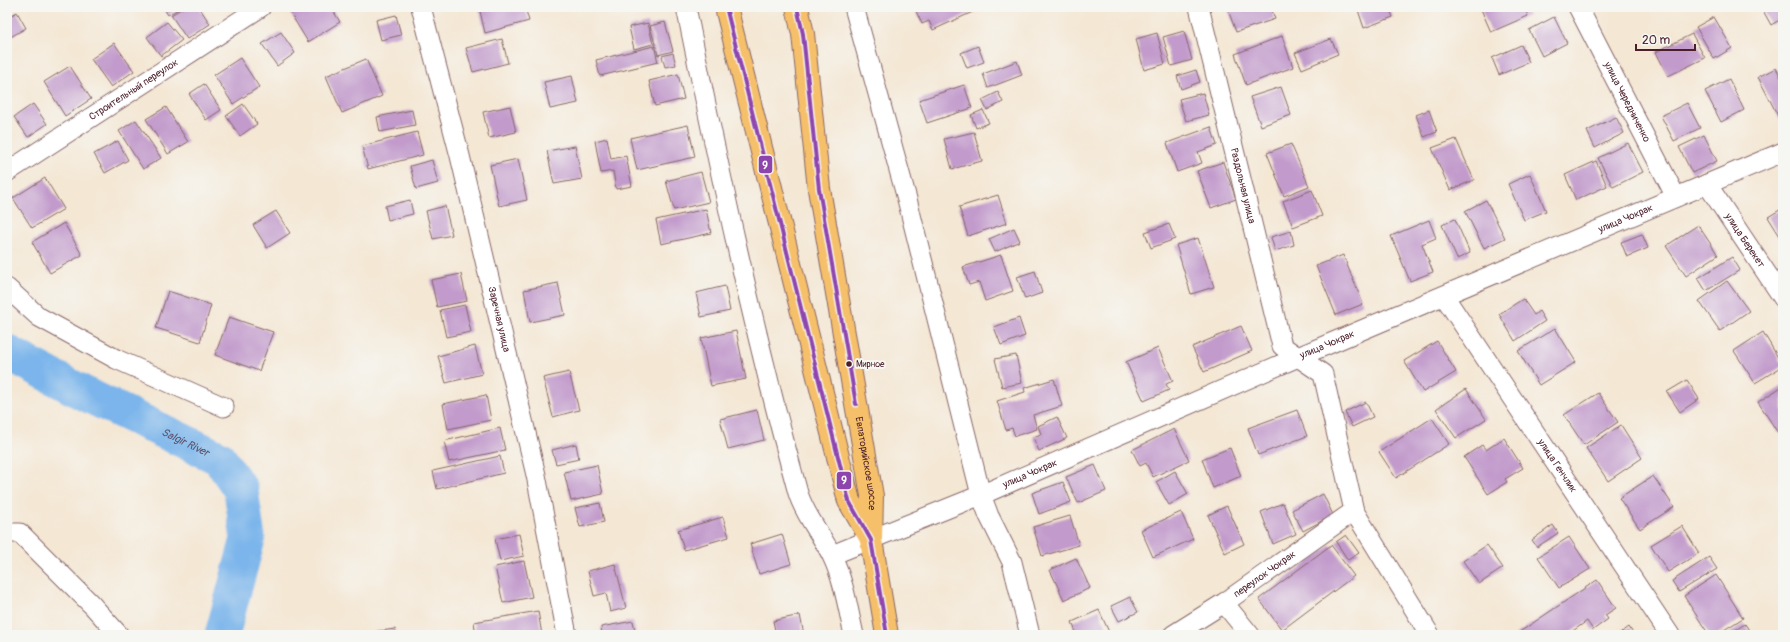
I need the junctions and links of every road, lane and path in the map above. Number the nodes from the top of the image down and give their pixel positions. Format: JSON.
{"nodes":[{"id":1,"x":261,"y":7,"type":"edge"},
{"id":2,"x":421,"y":7,"type":"edge"},
{"id":3,"x":686,"y":7,"type":"edge"},
{"id":4,"x":726,"y":7,"type":"edge"},
{"id":5,"x":798,"y":7,"type":"edge"},
{"id":6,"x":854,"y":7,"type":"edge"},
{"id":7,"x":1199,"y":7,"type":"edge"},
{"id":8,"x":1578,"y":7,"type":"edge"},
{"id":9,"x":1783,"y":152,"type":"edge"},
{"id":10,"x":7,"y":172,"type":"edge"},
{"id":11,"x":1707,"y":184,"type":"junction"},
{"id":12,"x":1676,"y":197,"type":"junction"},
{"id":13,"x":7,"y":288,"type":"edge"},
{"id":14,"x":1444,"y":296,"type":"junction"},
{"id":15,"x":1783,"y":298,"type":"edge"},
{"id":16,"x":1298,"y":357,"type":"junction"},
{"id":17,"x":224,"y":407,"type":"dead end"},
{"id":18,"x":981,"y":495,"type":"junction"},
{"id":19,"x":1354,"y":511,"type":"junction"},
{"id":20,"x":7,"y":533,"type":"edge"},
{"id":21,"x":871,"y":540,"type":"junction"},
{"id":22,"x":832,"y":556,"type":"junction"},
{"id":23,"x":1224,"y":603,"type":"junction"},
{"id":24,"x":119,"y":635,"type":"edge"},
{"id":25,"x":568,"y":635,"type":"edge"},
{"id":26,"x":854,"y":635,"type":"edge"},
{"id":27,"x":887,"y":635,"type":"edge"},
{"id":28,"x":1030,"y":635,"type":"edge"},
{"id":29,"x":1173,"y":635,"type":"edge"},
{"id":30,"x":1250,"y":635,"type":"edge"},
{"id":31,"x":1430,"y":635,"type":"edge"},
{"id":32,"x":1670,"y":635,"type":"edge"}],
"edges":[{"from":1,"to":10,"type":"street","name":"Строительный переулок"},
{"from":2,"to":25,"type":"street","name":"Заречная улица"},
{"from":3,"to":22,"type":"street"},
{"from":4,"to":21,"type":"main road","name":"Евпаторийское шоссе"},
{"from":5,"to":21,"type":"main road","name":"Евпаторийское шоссе"},
{"from":6,"to":18,"type":"street"},
{"from":7,"to":16,"type":"street","name":"Раздольная улица"},
{"from":8,"to":12,"type":"street","name":"улица Чередниченко"},
{"from":9,"to":11,"type":"street","name":"улица Чокрак"},
{"from":11,"to":12,"type":"street","name":"улица Чокрак"},
{"from":11,"to":15,"type":"street","name":"улица Берекет"},
{"from":12,"to":14,"type":"street","name":"улица Чокрак"},
{"from":13,"to":17,"type":"street"},
{"from":14,"to":16,"type":"street","name":"улица Чокрак"},
{"from":14,"to":32,"type":"street","name":"улица Генчлик"},
{"from":16,"to":18,"type":"street","name":"улица Чокрак"},
{"from":16,"to":19,"type":"street","name":"Раздольная улица"},
{"from":18,"to":21,"type":"street","name":"улица Чокрак"},
{"from":18,"to":28,"type":"street"},
{"from":19,"to":23,"type":"street","name":"переулок Чокрак"},
{"from":19,"to":31,"type":"street","name":"Раздольная улица"},
{"from":20,"to":24,"type":"street"},
{"from":21,"to":22,"type":"street","name":"улица Чокрак"},
{"from":21,"to":27,"type":"main road"},
{"from":22,"to":26,"type":"street"},
{"from":23,"to":29,"type":"street","name":"переулок Чокрак"},
{"from":23,"to":30,"type":"street"}]}
